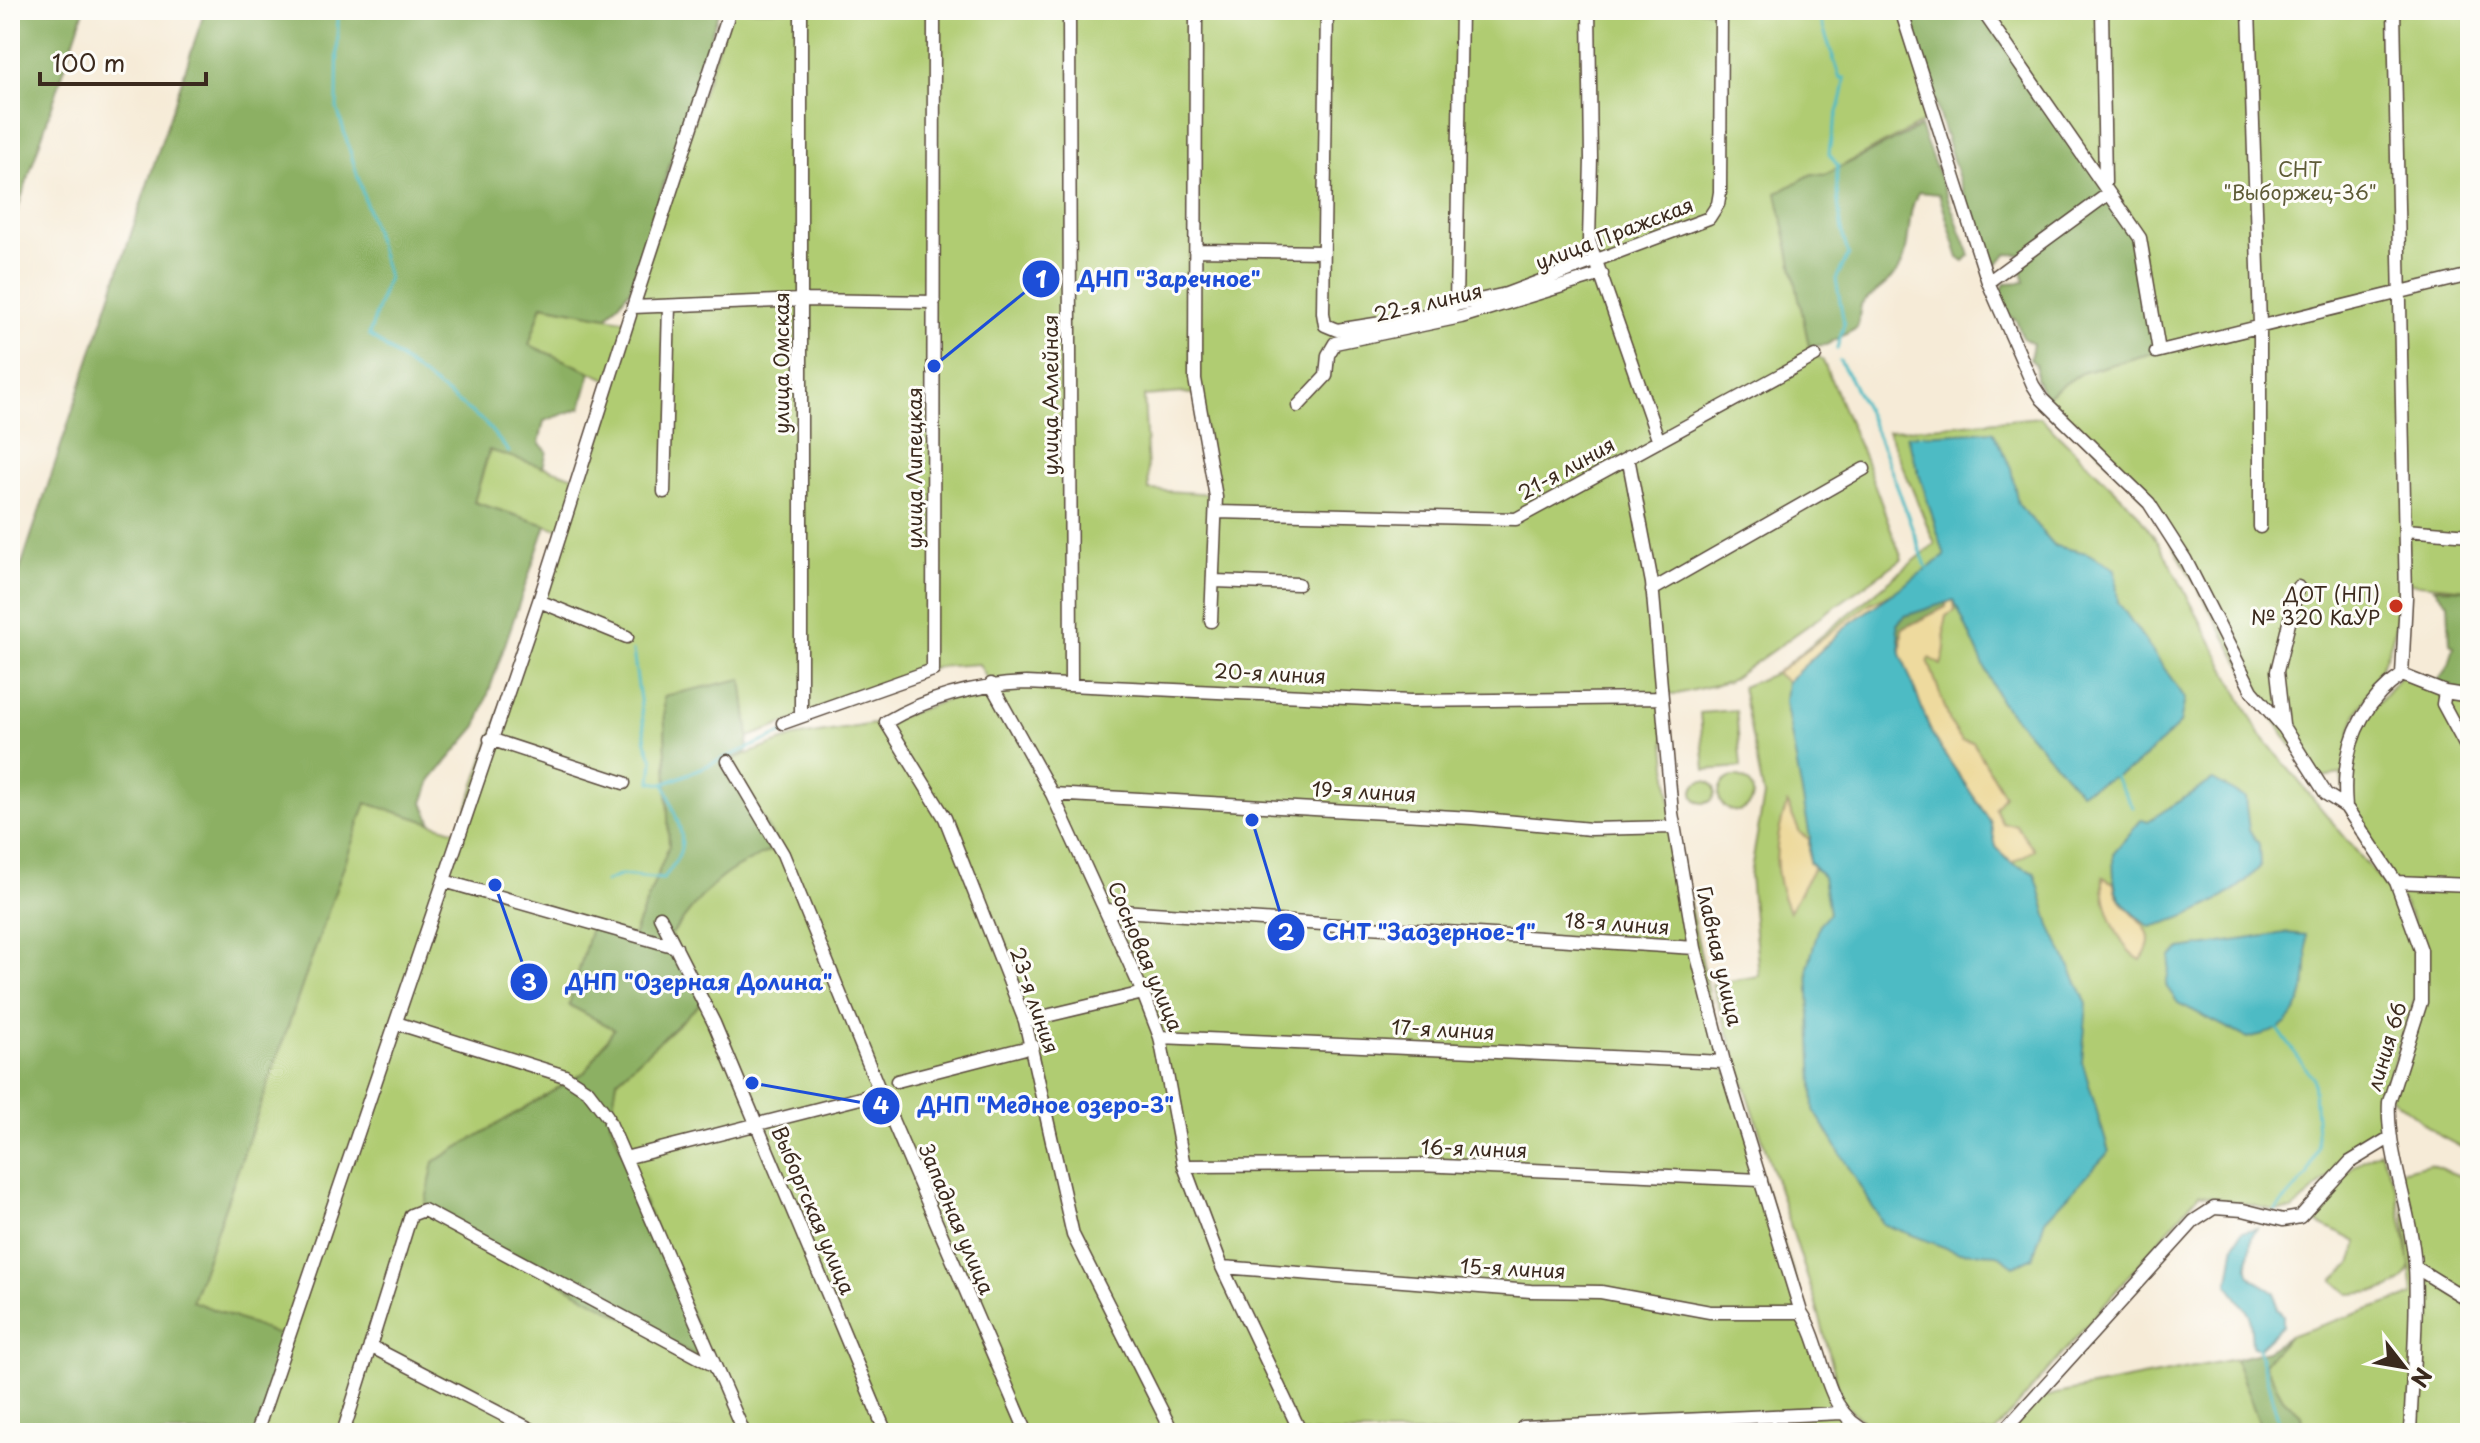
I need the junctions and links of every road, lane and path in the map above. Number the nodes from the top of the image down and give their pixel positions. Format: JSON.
{"nodes":[{"id":1,"x":730,"y":10,"type":"edge"},
{"id":2,"x":801,"y":10,"type":"edge"},
{"id":3,"x":934,"y":10,"type":"edge"},
{"id":4,"x":1069,"y":10,"type":"edge"},
{"id":5,"x":1196,"y":10,"type":"edge"},
{"id":6,"x":1327,"y":10,"type":"edge"},
{"id":7,"x":1461,"y":10,"type":"edge"},
{"id":8,"x":1589,"y":10,"type":"edge"},
{"id":9,"x":1721,"y":10,"type":"edge"},
{"id":10,"x":1901,"y":10,"type":"edge"},
{"id":11,"x":1982,"y":10,"type":"edge"},
{"id":12,"x":2102,"y":10,"type":"edge"},
{"id":13,"x":2249,"y":10,"type":"edge"},
{"id":14,"x":2394,"y":10,"type":"edge"},
{"id":15,"x":2106,"y":189,"type":"junction"},
{"id":16,"x":1198,"y":250,"type":"junction"},
{"id":17,"x":1324,"y":252,"type":"junction"},
{"id":18,"x":1596,"y":261,"type":"junction"},
{"id":19,"x":1602,"y":274,"type":"junction"},
{"id":20,"x":2470,"y":275,"type":"edge"},
{"id":21,"x":1988,"y":282,"type":"junction"},
{"id":22,"x":2399,"y":293,"type":"junction"},
{"id":23,"x":801,"y":300,"type":"junction"},
{"id":24,"x":934,"y":302,"type":"junction"},
{"id":25,"x":1456,"y":305,"type":"junction"},
{"id":26,"x":669,"y":306,"type":"junction"},
{"id":27,"x":632,"y":311,"type":"junction"},
{"id":28,"x":2260,"y":324,"type":"junction"},
{"id":29,"x":1815,"y":356,"type":"dead end"},
{"id":30,"x":1298,"y":406,"type":"dead end"},
{"id":31,"x":1658,"y":439,"type":"junction"},
{"id":32,"x":1628,"y":457,"type":"junction"},
{"id":33,"x":1864,"y":469,"type":"dead end"},
{"id":34,"x":664,"y":492,"type":"dead end"},
{"id":35,"x":1216,"y":512,"type":"junction"},
{"id":36,"x":2260,"y":527,"type":"dead end"},
{"id":37,"x":2405,"y":530,"type":"junction"},
{"id":38,"x":2470,"y":535,"type":"edge"},
{"id":39,"x":1215,"y":581,"type":"junction"},
{"id":40,"x":1298,"y":584,"type":"dead end"},
{"id":41,"x":2298,"y":587,"type":"dead end"},
{"id":42,"x":1652,"y":590,"type":"junction"},
{"id":43,"x":539,"y":601,"type":"junction"},
{"id":44,"x":1211,"y":621,"type":"dead end"},
{"id":45,"x":627,"y":637,"type":"dead end"},
{"id":46,"x":2402,"y":675,"type":"junction"},
{"id":47,"x":1071,"y":683,"type":"junction"},
{"id":48,"x":991,"y":684,"type":"junction"},
{"id":49,"x":2445,"y":692,"type":"junction"},
{"id":50,"x":2470,"y":696,"type":"edge"},
{"id":51,"x":1659,"y":698,"type":"junction"},
{"id":52,"x":801,"y":716,"type":"junction"},
{"id":53,"x":886,"y":722,"type":"joint"},
{"id":54,"x":783,"y":723,"type":"dead end"},
{"id":55,"x":2284,"y":728,"type":"junction"},
{"id":56,"x":490,"y":739,"type":"junction"},
{"id":57,"x":2470,"y":754,"type":"edge"},
{"id":58,"x":728,"y":761,"type":"dead end"},
{"id":59,"x":2343,"y":773,"type":"junction"},
{"id":60,"x":2316,"y":780,"type":"junction"},
{"id":61,"x":624,"y":783,"type":"dead end"},
{"id":62,"x":1052,"y":794,"type":"junction"},
{"id":63,"x":2346,"y":807,"type":"junction"},
{"id":64,"x":1673,"y":827,"type":"junction"},
{"id":65,"x":444,"y":881,"type":"junction"},
{"id":66,"x":2396,"y":882,"type":"junction"},
{"id":67,"x":2470,"y":885,"type":"edge"},
{"id":68,"x":1106,"y":910,"type":"junction"},
{"id":69,"x":660,"y":917,"type":"dead end"},
{"id":70,"x":676,"y":947,"type":"junction"},
{"id":71,"x":1695,"y":948,"type":"junction"},
{"id":72,"x":1143,"y":993,"type":"junction"},
{"id":73,"x":1025,"y":1021,"type":"junction"},
{"id":74,"x":396,"y":1023,"type":"junction"},
{"id":75,"x":1160,"y":1037,"type":"junction"},
{"id":76,"x":1033,"y":1046,"type":"junction"},
{"id":77,"x":1724,"y":1062,"type":"junction"},
{"id":78,"x":897,"y":1081,"type":"dead end"},
{"id":79,"x":880,"y":1093,"type":"junction"},
{"id":80,"x":756,"y":1123,"type":"junction"},
{"id":81,"x":2391,"y":1137,"type":"junction"},
{"id":82,"x":625,"y":1158,"type":"junction"},
{"id":83,"x":1184,"y":1166,"type":"junction"},
{"id":84,"x":1761,"y":1180,"type":"junction"},
{"id":85,"x":1222,"y":1267,"type":"junction"},
{"id":86,"x":2415,"y":1267,"type":"junction"},
{"id":87,"x":2470,"y":1301,"type":"edge"},
{"id":88,"x":1801,"y":1312,"type":"junction"},
{"id":89,"x":370,"y":1346,"type":"junction"},
{"id":90,"x":713,"y":1365,"type":"junction"},
{"id":91,"x":1842,"y":1413,"type":"junction"},
{"id":92,"x":1523,"y":1427,"type":"dead end"},
{"id":93,"x":256,"y":1433,"type":"edge"},
{"id":94,"x":343,"y":1433,"type":"edge"},
{"id":95,"x":538,"y":1433,"type":"edge"},
{"id":96,"x":744,"y":1433,"type":"edge"},
{"id":97,"x":886,"y":1433,"type":"edge"},
{"id":98,"x":1027,"y":1433,"type":"edge"},
{"id":99,"x":1173,"y":1433,"type":"edge"},
{"id":100,"x":1301,"y":1433,"type":"edge"},
{"id":101,"x":1870,"y":1433,"type":"edge"},
{"id":102,"x":2002,"y":1433,"type":"edge"},
{"id":103,"x":2410,"y":1433,"type":"edge"}],
"edges":[{"from":1,"to":27,"type":"street"},
{"from":2,"to":23,"type":"street","name":"улица Омская"},
{"from":3,"to":24,"type":"street","name":"улица Липецкая"},
{"from":4,"to":47,"type":"street","name":"улица Аллейная"},
{"from":5,"to":16,"type":"street"},
{"from":6,"to":17,"type":"street"},
{"from":7,"to":25,"type":"street"},
{"from":8,"to":18,"type":"street"},
{"from":9,"to":18,"type":"street","name":"улица Пражская"},
{"from":10,"to":21,"type":"street"},
{"from":11,"to":15,"type":"street"},
{"from":12,"to":15,"type":"street"},
{"from":13,"to":28,"type":"street"},
{"from":14,"to":22,"type":"street"},
{"from":15,"to":21,"type":"street"},
{"from":15,"to":28,"type":"street"},
{"from":16,"to":17,"type":"street"},
{"from":16,"to":35,"type":"street"},
{"from":17,"to":25,"type":"street","name":"улица Пражская"},
{"from":18,"to":19,"type":"street"},
{"from":18,"to":25,"type":"street","name":"улица Пражская"},
{"from":19,"to":30,"type":"street","name":"22-я линия"},
{"from":19,"to":31,"type":"street"},
{"from":20,"to":22,"type":"street"},
{"from":21,"to":55,"type":"street"},
{"from":22,"to":28,"type":"street"},
{"from":22,"to":37,"type":"street"},
{"from":23,"to":24,"type":"street"},
{"from":23,"to":26,"type":"street"},
{"from":23,"to":52,"type":"street","name":"улица Омская"},
{"from":24,"to":52,"type":"street","name":"улица Липецкая"},
{"from":26,"to":27,"type":"street"},
{"from":26,"to":34,"type":"street"},
{"from":27,"to":43,"type":"street"},
{"from":28,"to":36,"type":"street"},
{"from":29,"to":31,"type":"street","name":"21-я линия"},
{"from":31,"to":32,"type":"street","name":"21-я линия"},
{"from":32,"to":35,"type":"street","name":"21-я линия"},
{"from":32,"to":42,"type":"street","name":"Главная улица"},
{"from":33,"to":42,"type":"street"},
{"from":35,"to":39,"type":"street"},
{"from":37,"to":38,"type":"street"},
{"from":37,"to":46,"type":"street"},
{"from":39,"to":40,"type":"street"},
{"from":39,"to":44,"type":"street"},
{"from":41,"to":55,"type":"street"},
{"from":42,"to":51,"type":"street","name":"Главная улица"},
{"from":43,"to":45,"type":"street"},
{"from":43,"to":56,"type":"street"},
{"from":46,"to":49,"type":"street"},
{"from":46,"to":59,"type":"street"},
{"from":47,"to":48,"type":"street","name":"20-я линия"},
{"from":47,"to":51,"type":"street","name":"20-я линия"},
{"from":48,"to":53,"type":"street","name":"20-я линия"},
{"from":48,"to":62,"type":"street","name":"Сосновая улица"},
{"from":49,"to":50,"type":"street"},
{"from":49,"to":57,"type":"street"},
{"from":51,"to":64,"type":"street","name":"Главная улица"},
{"from":52,"to":54,"type":"street","name":"улица Липецкая"},
{"from":53,"to":73,"type":"street","name":"23-я линия"},
{"from":55,"to":60,"type":"street"},
{"from":56,"to":61,"type":"street"},
{"from":56,"to":65,"type":"street"},
{"from":58,"to":79,"type":"street","name":"Западная улица"},
{"from":59,"to":60,"type":"street"},
{"from":59,"to":63,"type":"street"},
{"from":60,"to":63,"type":"street","name":"линия 66"},
{"from":62,"to":64,"type":"street","name":"19-я линия"},
{"from":62,"to":68,"type":"street","name":"Сосновая улица"},
{"from":63,"to":66,"type":"street","name":"линия 66"},
{"from":64,"to":71,"type":"street","name":"Главная улица"},
{"from":65,"to":70,"type":"street"},
{"from":65,"to":74,"type":"street"},
{"from":66,"to":67,"type":"street"},
{"from":66,"to":81,"type":"street","name":"линия 66"},
{"from":68,"to":71,"type":"street","name":"18-я линия"},
{"from":68,"to":72,"type":"street","name":"Сосновая улица"},
{"from":69,"to":70,"type":"street","name":"Выборгская улица"},
{"from":70,"to":80,"type":"street","name":"Выборгская улица"},
{"from":71,"to":77,"type":"street","name":"Главная улица"},
{"from":72,"to":73,"type":"street"},
{"from":72,"to":75,"type":"street","name":"Сосновая улица"},
{"from":73,"to":76,"type":"street","name":"23-я линия"},
{"from":74,"to":82,"type":"street"},
{"from":74,"to":93,"type":"street"},
{"from":75,"to":77,"type":"street","name":"17-я линия"},
{"from":75,"to":83,"type":"street","name":"Сосновая улица"},
{"from":76,"to":78,"type":"street"},
{"from":76,"to":99,"type":"street","name":"23-я линия"},
{"from":77,"to":84,"type":"street","name":"Главная улица"},
{"from":79,"to":80,"type":"street"},
{"from":79,"to":98,"type":"street","name":"Западная улица"},
{"from":80,"to":82,"type":"street"},
{"from":80,"to":97,"type":"street","name":"Выборгская улица"},
{"from":81,"to":86,"type":"street","name":"линия 66"},
{"from":81,"to":102,"type":"street"},
{"from":82,"to":90,"type":"street"},
{"from":83,"to":84,"type":"street","name":"16-я линия"},
{"from":83,"to":85,"type":"street","name":"Сосновая улица"},
{"from":84,"to":88,"type":"street","name":"Главная улица"},
{"from":85,"to":88,"type":"street","name":"15-я линия"},
{"from":85,"to":100,"type":"street","name":"Сосновая улица"},
{"from":86,"to":87,"type":"street"},
{"from":86,"to":103,"type":"street","name":"линия 66"},
{"from":88,"to":91,"type":"street","name":"Главная улица"},
{"from":89,"to":90,"type":"street"},
{"from":89,"to":94,"type":"street"},
{"from":89,"to":95,"type":"street"},
{"from":90,"to":96,"type":"street"},
{"from":91,"to":92,"type":"street"},
{"from":91,"to":101,"type":"street"}]}
